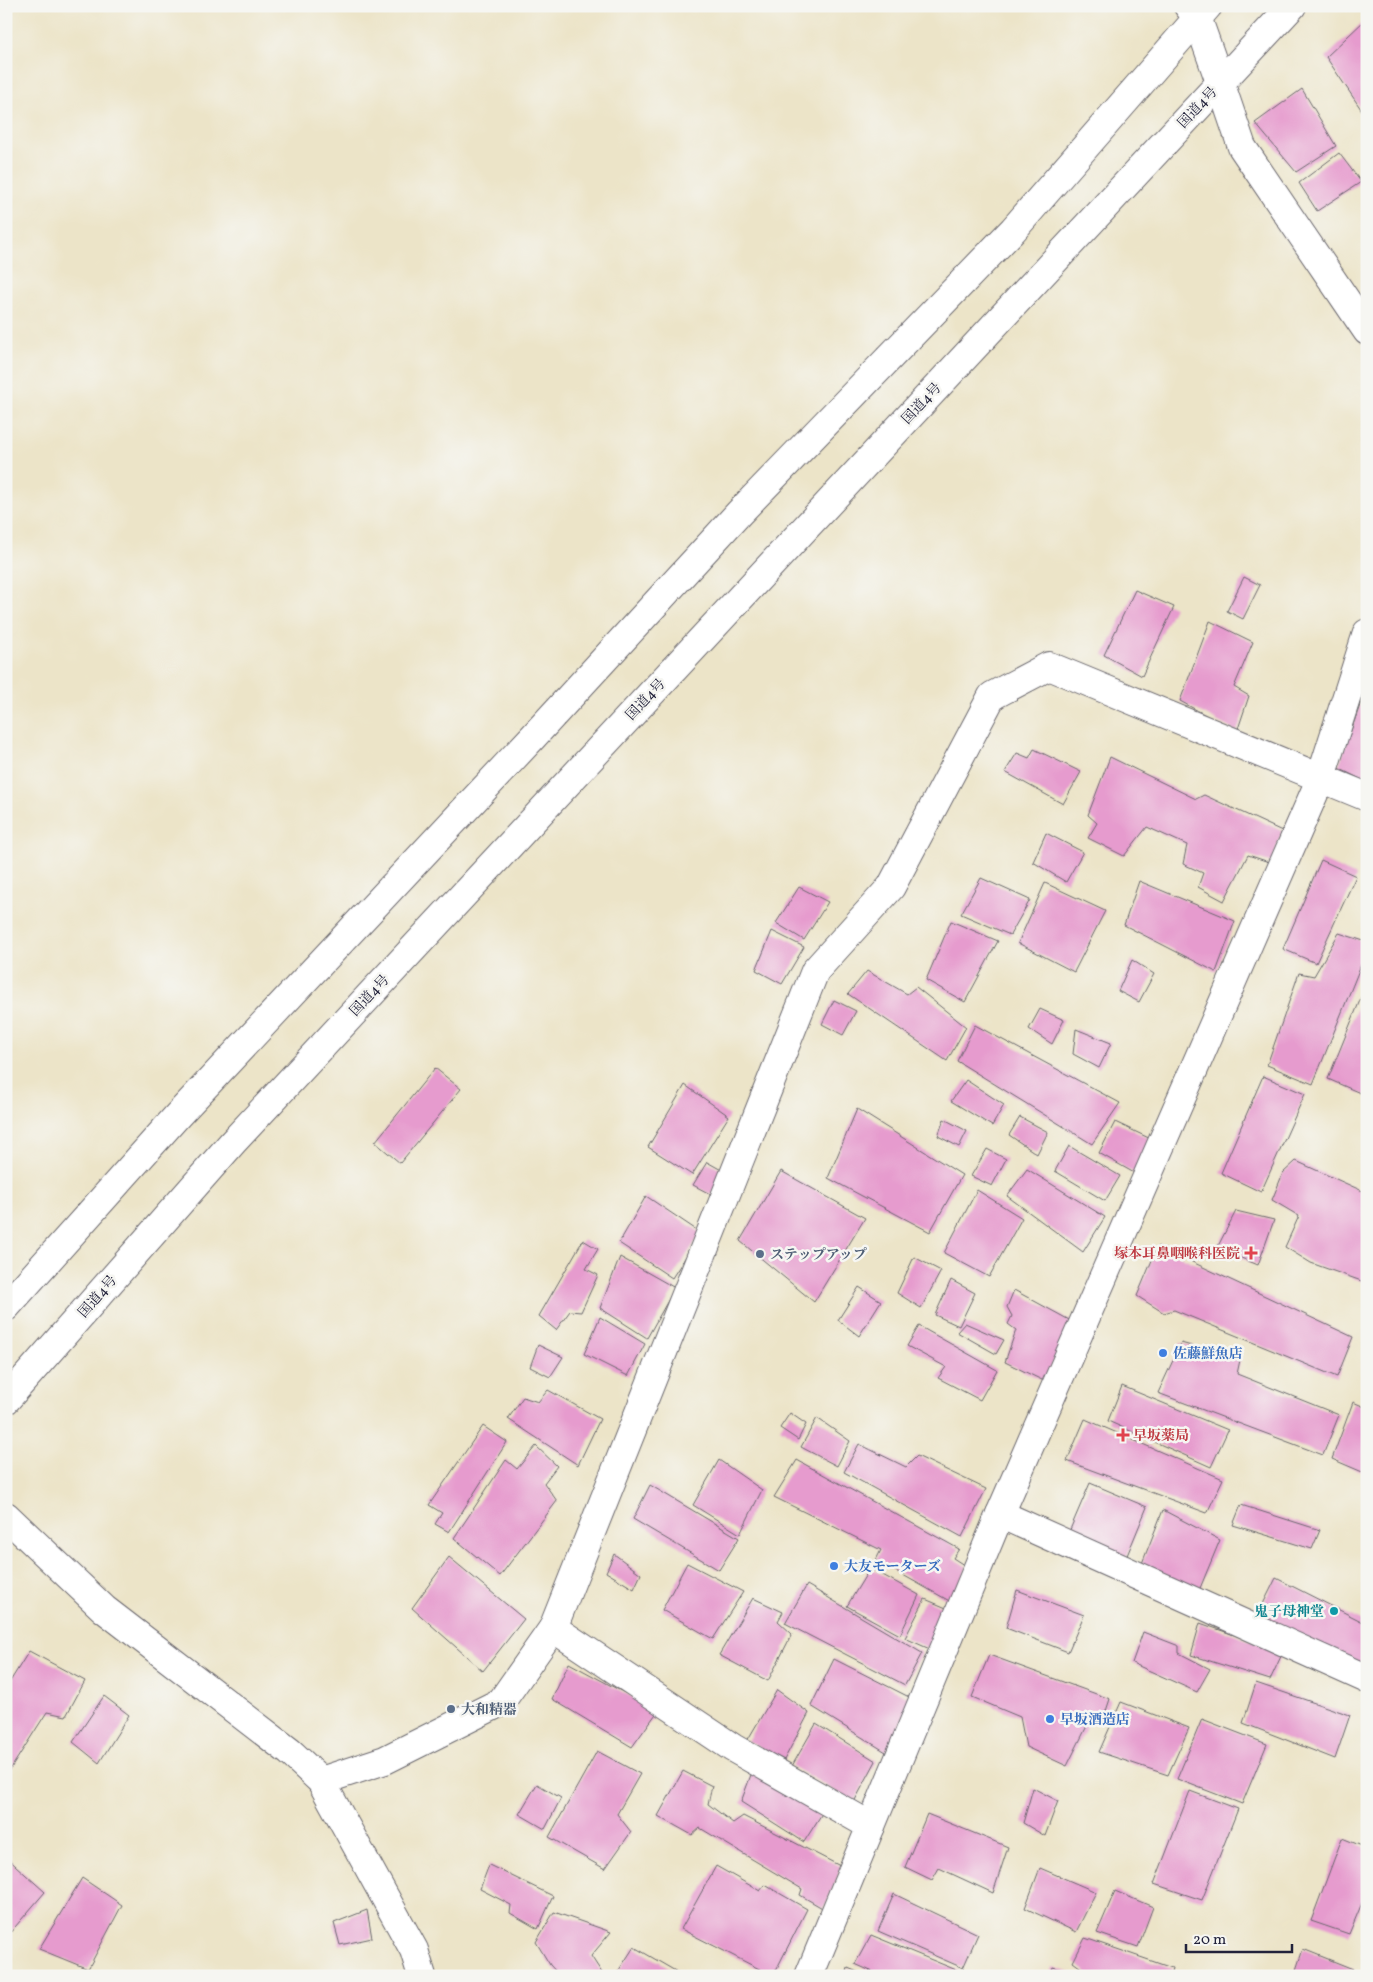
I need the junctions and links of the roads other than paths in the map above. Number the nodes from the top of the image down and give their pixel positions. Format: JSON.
{"nodes":[{"id":1,"x":1292,"y":6,"type":"edge"},
{"id":2,"x":1198,"y":10,"type":"edge"},
{"id":3,"x":1220,"y":82,"type":"junction"},
{"id":4,"x":1367,"y":331,"type":"edge"},
{"id":5,"x":1367,"y":633,"type":"edge"},
{"id":6,"x":1320,"y":780,"type":"junction"},
{"id":7,"x":1367,"y":798,"type":"edge"},
{"id":8,"x":6,"y":1307,"type":"edge"},
{"id":9,"x":6,"y":1400,"type":"edge"},
{"id":10,"x":1000,"y":1514,"type":"junction"},
{"id":11,"x":6,"y":1516,"type":"edge"},
{"id":12,"x":553,"y":1628,"type":"junction"},
{"id":13,"x":1367,"y":1679,"type":"edge"},
{"id":14,"x":321,"y":1781,"type":"junction"},
{"id":15,"x":871,"y":1826,"type":"junction"},
{"id":16,"x":422,"y":1976,"type":"edge"},
{"id":17,"x":809,"y":1976,"type":"edge"}],
"edges":[{"from":1,"to":3,"type":"main road","name":"国道4号"},
{"from":2,"to":3,"type":"main road"},
{"from":2,"to":8,"type":"main road"},
{"from":3,"to":4,"type":"main road"},
{"from":3,"to":9,"type":"main road","name":"国道4号"},
{"from":5,"to":6,"type":"main road"},
{"from":6,"to":7,"type":"main road"},
{"from":6,"to":10,"type":"main road"},
{"from":6,"to":12,"type":"main road"},
{"from":10,"to":13,"type":"main road"},
{"from":10,"to":15,"type":"main road"},
{"from":11,"to":14,"type":"main road"},
{"from":12,"to":14,"type":"main road"},
{"from":12,"to":15,"type":"main road"},
{"from":14,"to":16,"type":"main road"},
{"from":15,"to":17,"type":"main road"}]}
